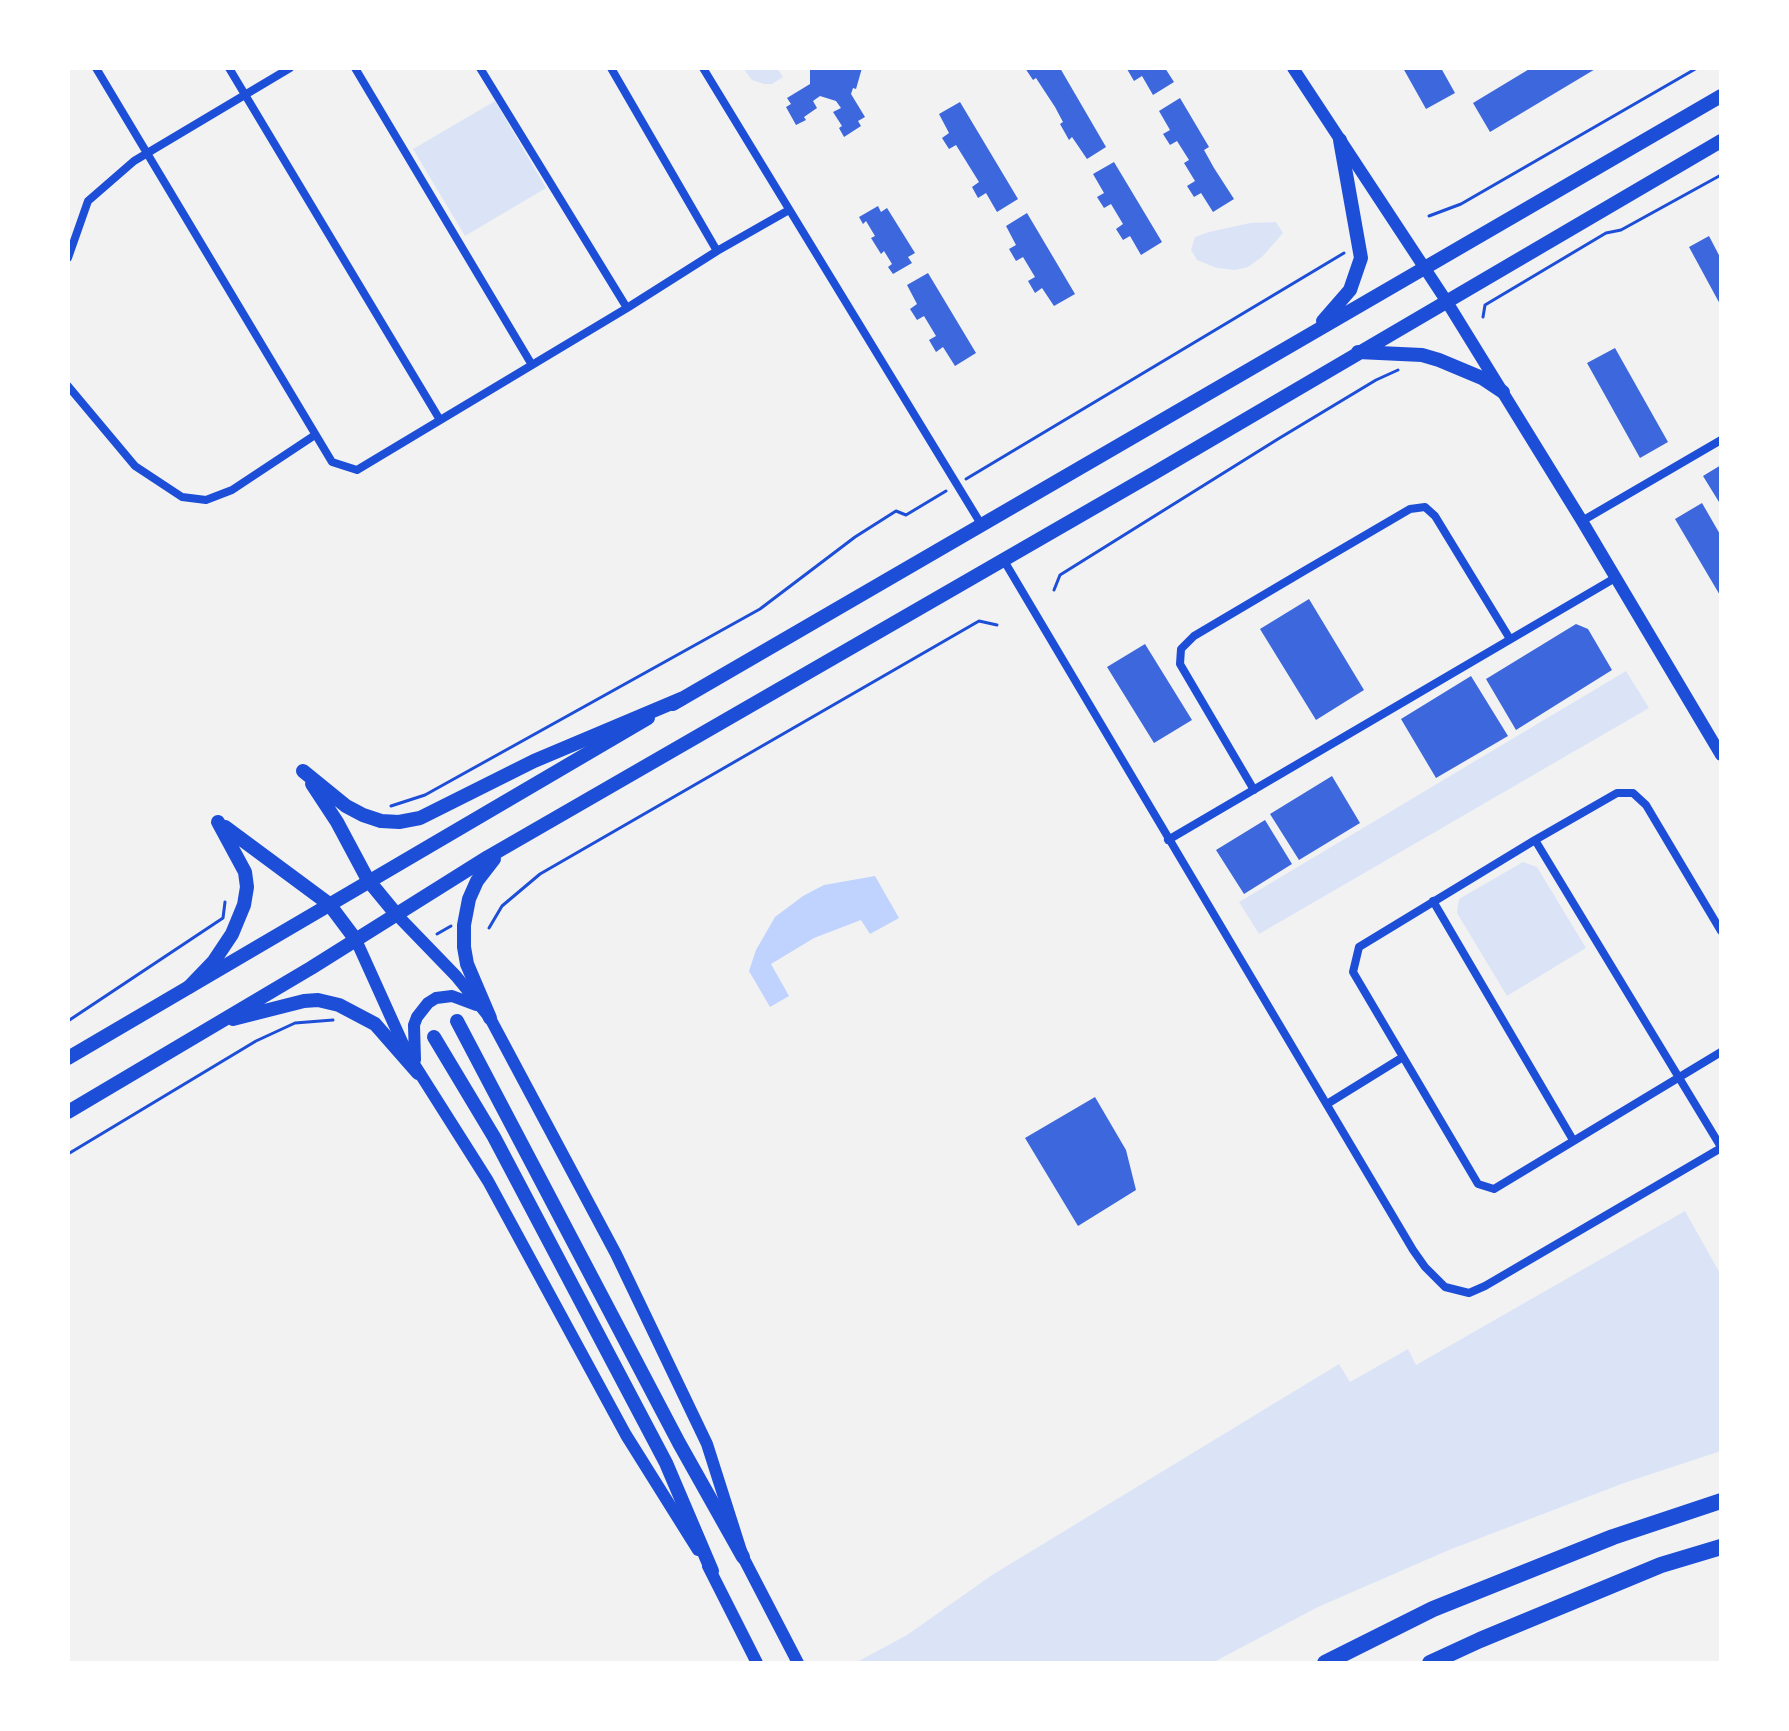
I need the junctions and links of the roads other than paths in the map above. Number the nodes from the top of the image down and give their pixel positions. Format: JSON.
{"nodes":[{"id":1,"x":96,"y":68,"type":"edge"},
{"id":2,"x":229,"y":68,"type":"edge"},
{"id":3,"x":290,"y":68,"type":"edge"},
{"id":4,"x":355,"y":68,"type":"edge"},
{"id":5,"x":480,"y":68,"type":"edge"},
{"id":6,"x":611,"y":68,"type":"edge"},
{"id":7,"x":703,"y":68,"type":"edge"},
{"id":8,"x":1293,"y":68,"type":"edge"},
{"id":9,"x":245,"y":95,"type":"junction"},
{"id":10,"x":1721,"y":96,"type":"edge"},
{"id":11,"x":1340,"y":140,"type":"junction"},
{"id":12,"x":1721,"y":141,"type":"edge"},
{"id":13,"x":147,"y":152,"type":"junction"},
{"id":14,"x":789,"y":210,"type":"junction"},
{"id":15,"x":717,"y":251,"type":"junction"},
{"id":16,"x":68,"y":258,"type":"edge"},
{"id":17,"x":1425,"y":267,"type":"junction"},
{"id":18,"x":1447,"y":302,"type":"junction"},
{"id":19,"x":627,"y":308,"type":"junction"},
{"id":20,"x":1314,"y":330,"type":"junction"},
{"id":21,"x":1358,"y":352,"type":"junction"},
{"id":22,"x":532,"y":365,"type":"junction"},
{"id":23,"x":68,"y":386,"type":"edge"},
{"id":24,"x":1503,"y":392,"type":"junction"},
{"id":25,"x":440,"y":420,"type":"junction"},
{"id":26,"x":315,"y":435,"type":"junction"},
{"id":27,"x":1721,"y":440,"type":"edge"},
{"id":28,"x":1582,"y":521,"type":"junction"},
{"id":29,"x":981,"y":524,"type":"junction"},
{"id":30,"x":1003,"y":559,"type":"junction"},
{"id":31,"x":1615,"y":578,"type":"junction"},
{"id":32,"x":1510,"y":639,"type":"junction"},
{"id":33,"x":681,"y":699,"type":"junction"},
{"id":34,"x":1721,"y":755,"type":"edge"},
{"id":35,"x":1254,"y":790,"type":"junction"},
{"id":36,"x":1168,"y":840,"type":"junction"},
{"id":37,"x":1535,"y":840,"type":"junction"},
{"id":38,"x":511,"y":844,"type":"junction"},
{"id":39,"x":368,"y":880,"type":"junction"},
{"id":40,"x":1433,"y":901,"type":"junction"},
{"id":41,"x":329,"y":904,"type":"junction"},
{"id":42,"x":396,"y":914,"type":"junction"},
{"id":43,"x":1721,"y":931,"type":"edge"},
{"id":44,"x":356,"y":940,"type":"junction"},
{"id":45,"x":189,"y":987,"type":"junction"},
{"id":46,"x":490,"y":1018,"type":"junction"},
{"id":47,"x":457,"y":1021,"type":"dead end"},
{"id":48,"x":218,"y":1023,"type":"junction"},
{"id":49,"x":434,"y":1037,"type":"dead end"},
{"id":50,"x":1721,"y":1052,"type":"edge"},
{"id":51,"x":1403,"y":1057,"type":"junction"},
{"id":52,"x":68,"y":1058,"type":"edge"},
{"id":53,"x":418,"y":1073,"type":"junction"},
{"id":54,"x":1679,"y":1077,"type":"junction"},
{"id":55,"x":1327,"y":1104,"type":"junction"},
{"id":56,"x":68,"y":1112,"type":"edge"},
{"id":57,"x":1573,"y":1140,"type":"junction"},
{"id":58,"x":1721,"y":1148,"type":"edge"},
{"id":59,"x":1721,"y":1501,"type":"edge"},
{"id":60,"x":1721,"y":1547,"type":"edge"},
{"id":61,"x":743,"y":1557,"type":"junction"},
{"id":62,"x":712,"y":1571,"type":"junction"},
{"id":63,"x":757,"y":1663,"type":"edge"},
{"id":64,"x":798,"y":1663,"type":"edge"},
{"id":65,"x":1325,"y":1663,"type":"edge"},
{"id":66,"x":1430,"y":1663,"type":"edge"}],
"edges":[{"from":1,"to":13,"type":"street"},
{"from":2,"to":9,"type":"street"},
{"from":3,"to":9,"type":"street"},
{"from":4,"to":22,"type":"street"},
{"from":5,"to":19,"type":"street"},
{"from":6,"to":15,"type":"street"},
{"from":7,"to":14,"type":"street"},
{"from":8,"to":11,"type":"main road"},
{"from":9,"to":13,"type":"street"},
{"from":9,"to":25,"type":"street"},
{"from":10,"to":17,"type":"main road"},
{"from":11,"to":17,"type":"main road"},
{"from":11,"to":20,"type":"main road"},
{"from":12,"to":18,"type":"main road"},
{"from":13,"to":16,"type":"street"},
{"from":13,"to":26,"type":"street"},
{"from":14,"to":15,"type":"street"},
{"from":14,"to":29,"type":"street"},
{"from":15,"to":19,"type":"street"},
{"from":17,"to":18,"type":"main road"},
{"from":17,"to":20,"type":"main road"},
{"from":18,"to":21,"type":"main road"},
{"from":18,"to":24,"type":"main road"},
{"from":19,"to":22,"type":"street"},
{"from":20,"to":29,"type":"main road"},
{"from":21,"to":24,"type":"main road"},
{"from":21,"to":30,"type":"main road"},
{"from":22,"to":25,"type":"street"},
{"from":23,"to":26,"type":"street"},
{"from":24,"to":28,"type":"main road"},
{"from":25,"to":26,"type":"street"},
{"from":27,"to":28,"type":"street"},
{"from":28,"to":31,"type":"main road"},
{"from":29,"to":33,"type":"main road"},
{"from":30,"to":36,"type":"street"},
{"from":30,"to":38,"type":"main road"},
{"from":31,"to":32,"type":"street"},
{"from":31,"to":34,"type":"main road"},
{"from":32,"to":35,"type":"street"},
{"from":32,"to":35,"type":"street"},
{"from":33,"to":39,"type":"main road"},
{"from":33,"to":39,"type":"main road"},
{"from":35,"to":36,"type":"street"},
{"from":36,"to":55,"type":"street"},
{"from":37,"to":40,"type":"street"},
{"from":37,"to":43,"type":"street"},
{"from":37,"to":54,"type":"street"},
{"from":38,"to":42,"type":"main road"},
{"from":38,"to":46,"type":"main road"},
{"from":39,"to":41,"type":"main road"},
{"from":39,"to":42,"type":"main road"},
{"from":40,"to":51,"type":"street"},
{"from":40,"to":57,"type":"street"},
{"from":41,"to":44,"type":"main road"},
{"from":41,"to":45,"type":"main road"},
{"from":41,"to":45,"type":"main road"},
{"from":42,"to":44,"type":"main road"},
{"from":42,"to":46,"type":"main road"},
{"from":44,"to":48,"type":"main road"},
{"from":44,"to":53,"type":"main road"},
{"from":45,"to":52,"type":"main road"},
{"from":46,"to":53,"type":"main road"},
{"from":46,"to":61,"type":"main road"},
{"from":47,"to":61,"type":"main road"},
{"from":48,"to":53,"type":"main road"},
{"from":48,"to":56,"type":"main road"},
{"from":49,"to":62,"type":"main road"},
{"from":50,"to":54,"type":"street"},
{"from":51,"to":55,"type":"street"},
{"from":51,"to":57,"type":"street"},
{"from":53,"to":62,"type":"main road"},
{"from":54,"to":57,"type":"street"},
{"from":54,"to":58,"type":"street"},
{"from":55,"to":58,"type":"street"},
{"from":59,"to":65,"type":"highway"},
{"from":60,"to":66,"type":"highway"},
{"from":61,"to":64,"type":"main road"},
{"from":62,"to":63,"type":"main road"}]}
